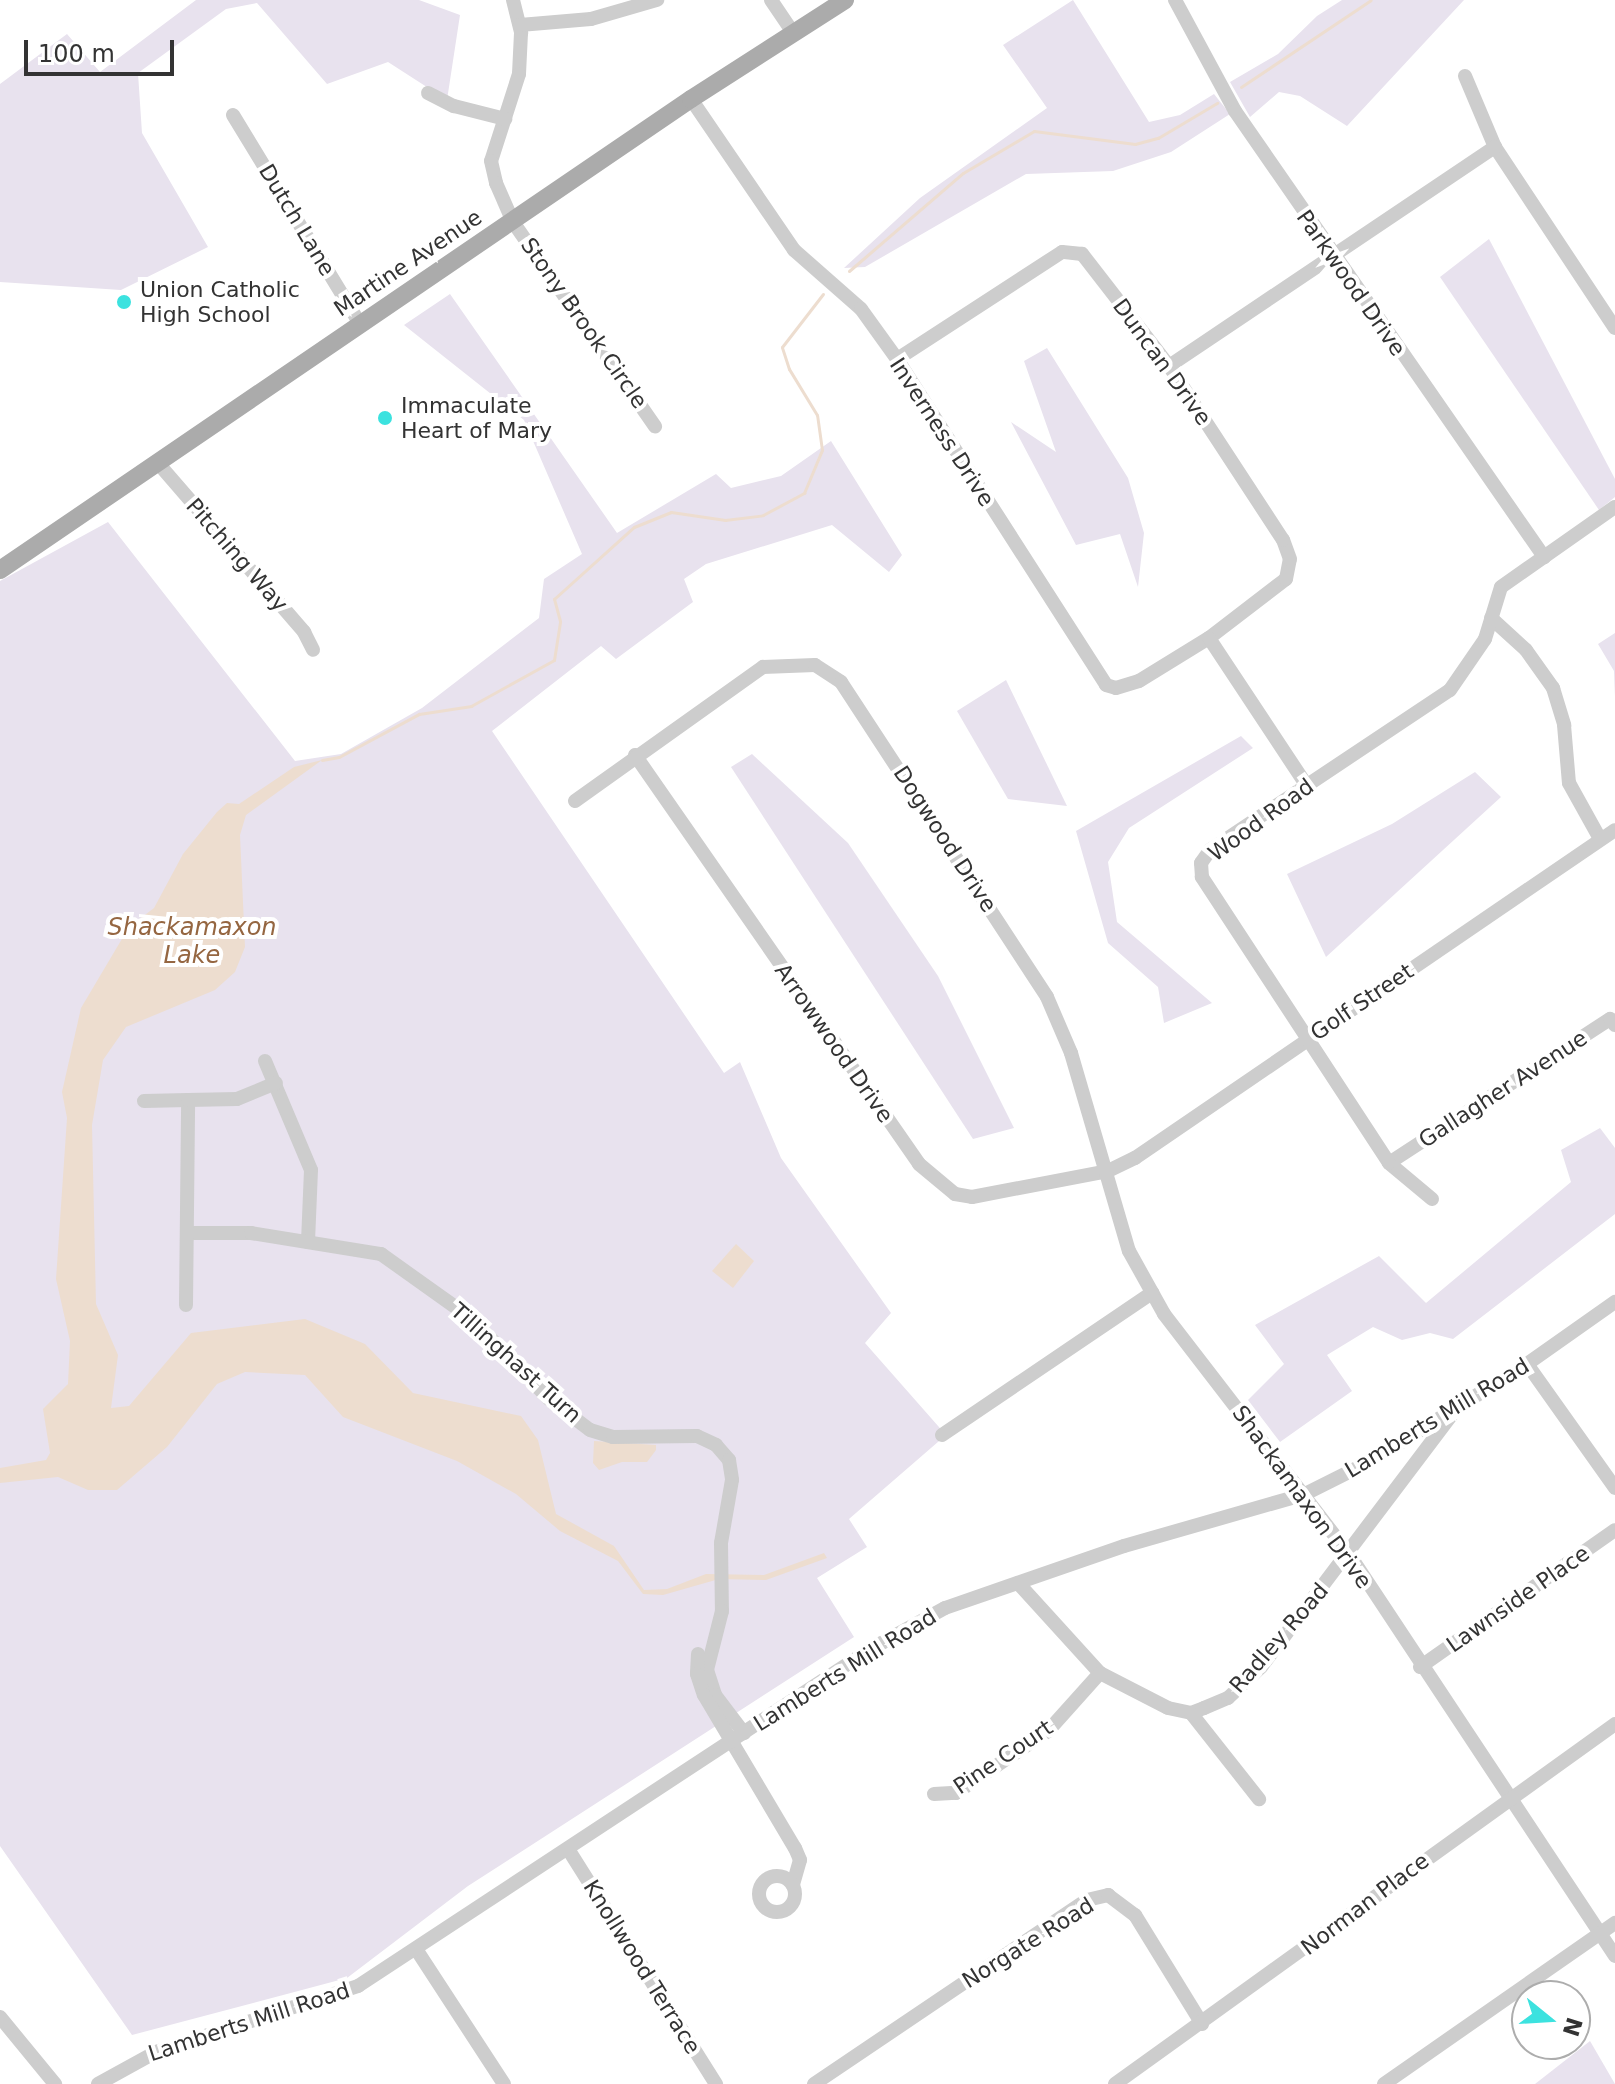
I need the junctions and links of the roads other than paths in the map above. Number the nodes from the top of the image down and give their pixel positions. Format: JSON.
{"nodes":[{"id":1,"x":513,"y":0,"type":"edge"},
{"id":2,"x":657,"y":0,"type":"edge"},
{"id":3,"x":771,"y":0,"type":"edge"},
{"id":4,"x":845,"y":0,"type":"edge"},
{"id":5,"x":1175,"y":0,"type":"edge"},
{"id":6,"x":520,"y":25,"type":"junction"},
{"id":7,"x":793,"y":33,"type":"junction"},
{"id":8,"x":1465,"y":76,"type":"dead end"},
{"id":9,"x":428,"y":93,"type":"dead end"},
{"id":10,"x":691,"y":99,"type":"junction"},
{"id":11,"x":233,"y":115,"type":"dead end"},
{"id":12,"x":505,"y":119,"type":"junction"},
{"id":13,"x":1495,"y":147,"type":"junction"},
{"id":14,"x":513,"y":220,"type":"junction"},
{"id":15,"x":1330,"y":255,"type":"junction"},
{"id":16,"x":360,"y":324,"type":"junction"},
{"id":17,"x":1615,"y":328,"type":"edge"},
{"id":18,"x":897,"y":359,"type":"junction"},
{"id":19,"x":1169,"y":366,"type":"junction"},
{"id":20,"x":655,"y":426,"type":"dead end"},
{"id":21,"x":157,"y":462,"type":"junction"},
{"id":22,"x":1615,"y":507,"type":"edge"},
{"id":23,"x":1544,"y":557,"type":"junction"},
{"id":24,"x":0,"y":570,"type":"edge"},
{"id":25,"x":1491,"y":618,"type":"junction"},
{"id":26,"x":1209,"y":638,"type":"junction"},
{"id":27,"x":313,"y":650,"type":"dead end"},
{"id":28,"x":635,"y":755,"type":"junction"},
{"id":29,"x":1307,"y":786,"type":"junction"},
{"id":30,"x":575,"y":801,"type":"dead end"},
{"id":31,"x":1615,"y":830,"type":"edge"},
{"id":32,"x":1600,"y":839,"type":"junction"},
{"id":33,"x":1615,"y":1025,"type":"edge"},
{"id":34,"x":1307,"y":1040,"type":"junction"},
{"id":35,"x":265,"y":1061,"type":"dead end"},
{"id":36,"x":276,"y":1083,"type":"junction"},
{"id":37,"x":188,"y":1100,"type":"junction"},
{"id":38,"x":144,"y":1101,"type":"dead end"},
{"id":39,"x":1389,"y":1163,"type":"junction"},
{"id":40,"x":1108,"y":1171,"type":"junction"},
{"id":41,"x":1432,"y":1199,"type":"dead end"},
{"id":42,"x":187,"y":1233,"type":"junction"},
{"id":43,"x":308,"y":1242,"type":"junction"},
{"id":44,"x":1152,"y":1293,"type":"junction"},
{"id":45,"x":1615,"y":1302,"type":"edge"},
{"id":46,"x":186,"y":1305,"type":"dead end"},
{"id":47,"x":1527,"y":1364,"type":"junction"},
{"id":48,"x":1458,"y":1407,"type":"junction"},
{"id":49,"x":942,"y":1435,"type":"dead end"},
{"id":50,"x":1615,"y":1488,"type":"edge"},
{"id":51,"x":1305,"y":1494,"type":"junction"},
{"id":52,"x":1615,"y":1530,"type":"edge"},
{"id":53,"x":1349,"y":1554,"type":"junction"},
{"id":54,"x":1018,"y":1583,"type":"junction"},
{"id":55,"x":1420,"y":1667,"type":"junction"},
{"id":56,"x":1100,"y":1673,"type":"junction"},
{"id":57,"x":1191,"y":1713,"type":"junction"},
{"id":58,"x":1615,"y":1724,"type":"edge"},
{"id":59,"x":739,"y":1737,"type":"junction"},
{"id":60,"x":934,"y":1794,"type":"dead end"},
{"id":61,"x":1509,"y":1798,"type":"junction"},
{"id":62,"x":1259,"y":1799,"type":"dead end"},
{"id":63,"x":568,"y":1849,"type":"junction"},
{"id":64,"x":793,"y":1885,"type":"dead end"},
{"id":65,"x":1615,"y":1923,"type":"edge"},
{"id":66,"x":1600,"y":1933,"type":"junction"},
{"id":67,"x":416,"y":1949,"type":"junction"},
{"id":68,"x":1615,"y":1956,"type":"edge"},
{"id":69,"x":0,"y":2017,"type":"edge"},
{"id":70,"x":1202,"y":2024,"type":"junction"},
{"id":71,"x":55,"y":2084,"type":"edge"},
{"id":72,"x":98,"y":2084,"type":"edge"},
{"id":73,"x":504,"y":2084,"type":"edge"},
{"id":74,"x":716,"y":2084,"type":"edge"},
{"id":75,"x":814,"y":2084,"type":"edge"},
{"id":76,"x":1115,"y":2084,"type":"edge"},
{"id":77,"x":1384,"y":2084,"type":"edge"}],
"edges":[{"from":1,"to":6,"type":"street","name":"Stony Brook Circle"},
{"from":2,"to":6,"type":"street"},
{"from":3,"to":7,"type":"street"},
{"from":4,"to":7,"type":"main road","name":"Martine Avenue"},
{"from":5,"to":15,"type":"street","name":"Parkwood Drive"},
{"from":6,"to":12,"type":"street","name":"Stony Brook Circle"},
{"from":7,"to":10,"type":"main road","name":"Martine Avenue"},
{"from":8,"to":13,"type":"street"},
{"from":9,"to":12,"type":"street"},
{"from":10,"to":14,"type":"main road","name":"Martine Avenue"},
{"from":10,"to":18,"type":"street","name":"Inverness Drive"},
{"from":11,"to":16,"type":"street","name":"Dutch Lane"},
{"from":12,"to":14,"type":"street","name":"Stony Brook Circle"},
{"from":13,"to":15,"type":"street"},
{"from":13,"to":17,"type":"street"},
{"from":14,"to":16,"type":"main road","name":"Martine Avenue"},
{"from":14,"to":20,"type":"street","name":"Stony Brook Circle"},
{"from":15,"to":19,"type":"street"},
{"from":15,"to":23,"type":"street","name":"Parkwood Drive"},
{"from":16,"to":21,"type":"main road","name":"Martine Avenue"},
{"from":18,"to":19,"type":"street","name":"Duncan Drive"},
{"from":18,"to":26,"type":"street","name":"Inverness Drive"},
{"from":19,"to":26,"type":"street","name":"Duncan Drive"},
{"from":21,"to":24,"type":"main road","name":"Martine Avenue"},
{"from":21,"to":27,"type":"street","name":"Pitching Way"},
{"from":22,"to":23,"type":"street","name":"Wood Road"},
{"from":23,"to":25,"type":"street","name":"Wood Road"},
{"from":25,"to":29,"type":"street","name":"Wood Road"},
{"from":25,"to":32,"type":"street"},
{"from":26,"to":29,"type":"street"},
{"from":28,"to":30,"type":"street","name":"Dogwood Drive"},
{"from":28,"to":40,"type":"street","name":"Arrowwood Drive"},
{"from":28,"to":40,"type":"street","name":"Dogwood Drive"},
{"from":29,"to":34,"type":"street","name":"Wood Road"},
{"from":31,"to":32,"type":"street","name":"Golf Street"},
{"from":32,"to":34,"type":"street","name":"Golf Street"},
{"from":33,"to":39,"type":"street","name":"Gallagher Avenue"},
{"from":34,"to":39,"type":"street","name":"Wood Road"},
{"from":34,"to":40,"type":"street","name":"Golf Street"},
{"from":35,"to":36,"type":"street"},
{"from":36,"to":37,"type":"street"},
{"from":36,"to":43,"type":"street"},
{"from":37,"to":38,"type":"street"},
{"from":37,"to":42,"type":"street"},
{"from":39,"to":41,"type":"street","name":"Wood Road"},
{"from":40,"to":44,"type":"street","name":"Dogwood Drive"},
{"from":42,"to":43,"type":"street","name":"Tillinghast Turn"},
{"from":42,"to":46,"type":"street"},
{"from":43,"to":59,"type":"street","name":"Tillinghast Turn"},
{"from":44,"to":49,"type":"street"},
{"from":44,"to":51,"type":"street","name":"Shackamaxon Drive"},
{"from":45,"to":47,"type":"street","name":"Lamberts Mill Road"},
{"from":47,"to":48,"type":"street","name":"Lamberts Mill Road"},
{"from":47,"to":50,"type":"street"},
{"from":48,"to":51,"type":"street","name":"Lamberts Mill Road"},
{"from":48,"to":53,"type":"street","name":"Radley Road"},
{"from":51,"to":53,"type":"street","name":"Shackamaxon Drive"},
{"from":51,"to":54,"type":"street","name":"Lamberts Mill Road"},
{"from":52,"to":55,"type":"street","name":"Lawnside Place"},
{"from":53,"to":55,"type":"street","name":"Shackamaxon Drive"},
{"from":53,"to":57,"type":"street","name":"Radley Road"},
{"from":54,"to":56,"type":"street"},
{"from":54,"to":59,"type":"street","name":"Lamberts Mill Road"},
{"from":55,"to":61,"type":"street","name":"Shackamaxon Drive"},
{"from":56,"to":57,"type":"street"},
{"from":56,"to":60,"type":"street","name":"Pine Court"},
{"from":57,"to":62,"type":"street"},
{"from":58,"to":61,"type":"street","name":"Norman Place"},
{"from":59,"to":63,"type":"street","name":"Lamberts Mill Road"},
{"from":59,"to":64,"type":"street","name":"Tillinghast Turn"},
{"from":61,"to":66,"type":"street","name":"Shackamaxon Drive"},
{"from":61,"to":70,"type":"street","name":"Norman Place"},
{"from":63,"to":67,"type":"street","name":"Lamberts Mill Road"},
{"from":63,"to":74,"type":"street","name":"Knollwood Terrace"},
{"from":65,"to":66,"type":"street"},
{"from":66,"to":68,"type":"street","name":"Shackamaxon Drive"},
{"from":66,"to":77,"type":"street"},
{"from":67,"to":72,"type":"street","name":"Lamberts Mill Road"},
{"from":67,"to":73,"type":"street"},
{"from":69,"to":71,"type":"street"},
{"from":70,"to":75,"type":"street","name":"Norgate Road"},
{"from":70,"to":76,"type":"street","name":"Norman Place"}]}
